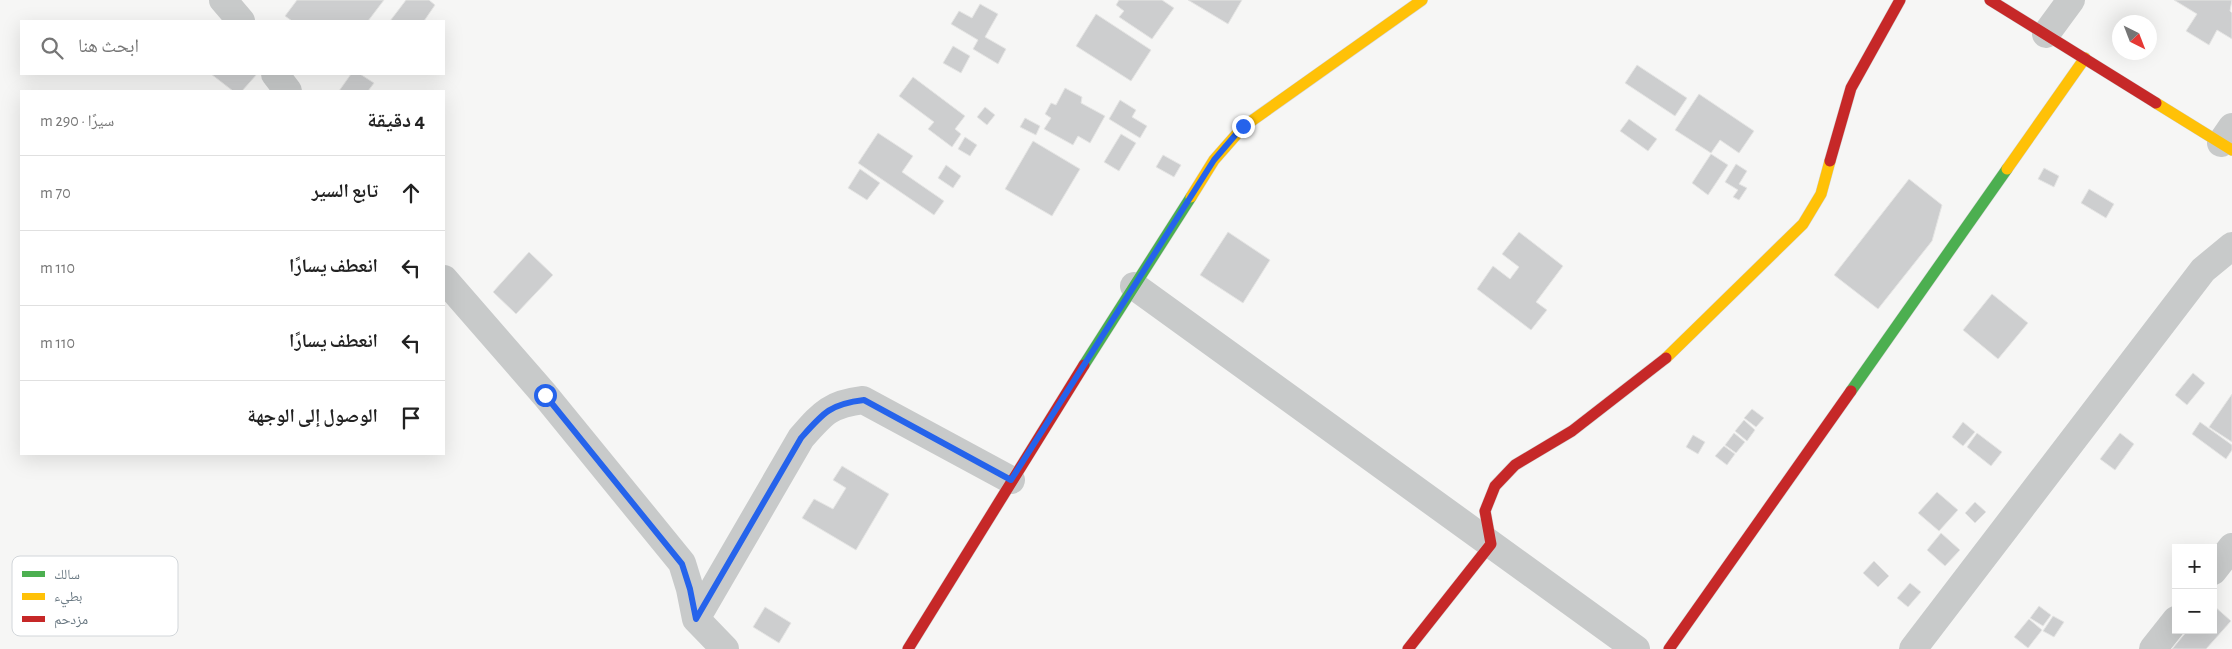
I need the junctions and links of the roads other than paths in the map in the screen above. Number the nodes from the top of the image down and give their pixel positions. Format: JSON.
{"nodes":[{"id":1,"x":223,"y":0,"type":"edge"},
{"id":2,"x":1422,"y":0,"type":"edge"},
{"id":3,"x":1900,"y":0,"type":"edge"},
{"id":4,"x":1990,"y":0,"type":"edge"},
{"id":5,"x":2071,"y":0,"type":"edge"},
{"id":6,"x":240,"y":20,"type":"edge"},
{"id":7,"x":2046,"y":34,"type":"junction"},
{"id":8,"x":2086,"y":58,"type":"junction"},
{"id":9,"x":276,"y":75,"type":"edge"},
{"id":10,"x":287,"y":90,"type":"edge"},
{"id":11,"x":2228,"y":140,"type":"edge"},
{"id":12,"x":2232,"y":246,"type":"edge"},
{"id":13,"x":445,"y":281,"type":"edge"},
{"id":14,"x":1134,"y":286,"type":"junction"},
{"id":15,"x":1011,"y":480,"type":"junction"},
{"id":16,"x":1491,"y":544,"type":"junction"},
{"id":17,"x":2232,"y":547,"type":"edge"},
{"id":18,"x":2217,"y":566,"type":"edge"},
{"id":19,"x":696,"y":619,"type":"junction"},
{"id":20,"x":2172,"y":625,"type":"edge"},
{"id":21,"x":725,"y":649,"type":"edge"},
{"id":22,"x":908,"y":649,"type":"edge"},
{"id":23,"x":1408,"y":649,"type":"edge"},
{"id":24,"x":1636,"y":649,"type":"edge"},
{"id":25,"x":1669,"y":649,"type":"edge"},
{"id":26,"x":1913,"y":649,"type":"edge"},
{"id":27,"x":2153,"y":649,"type":"edge"}],
"edges":[{"from":1,"to":6,"type":"street"},
{"from":2,"to":14,"type":"main road"},
{"from":3,"to":16,"type":"main road"},
{"from":4,"to":7,"type":"main road"},
{"from":5,"to":7,"type":"street"},
{"from":7,"to":8,"type":"main road"},
{"from":8,"to":11,"type":"main road"},
{"from":8,"to":25,"type":"main road"},
{"from":9,"to":10,"type":"street"},
{"from":12,"to":26,"type":"street"},
{"from":13,"to":19,"type":"street"},
{"from":14,"to":15,"type":"main road"},
{"from":14,"to":16,"type":"street"},
{"from":15,"to":19,"type":"street"},
{"from":15,"to":22,"type":"main road"},
{"from":16,"to":23,"type":"main road"},
{"from":16,"to":24,"type":"street"},
{"from":17,"to":18,"type":"street"},
{"from":19,"to":21,"type":"street"},
{"from":20,"to":27,"type":"street"}]}
